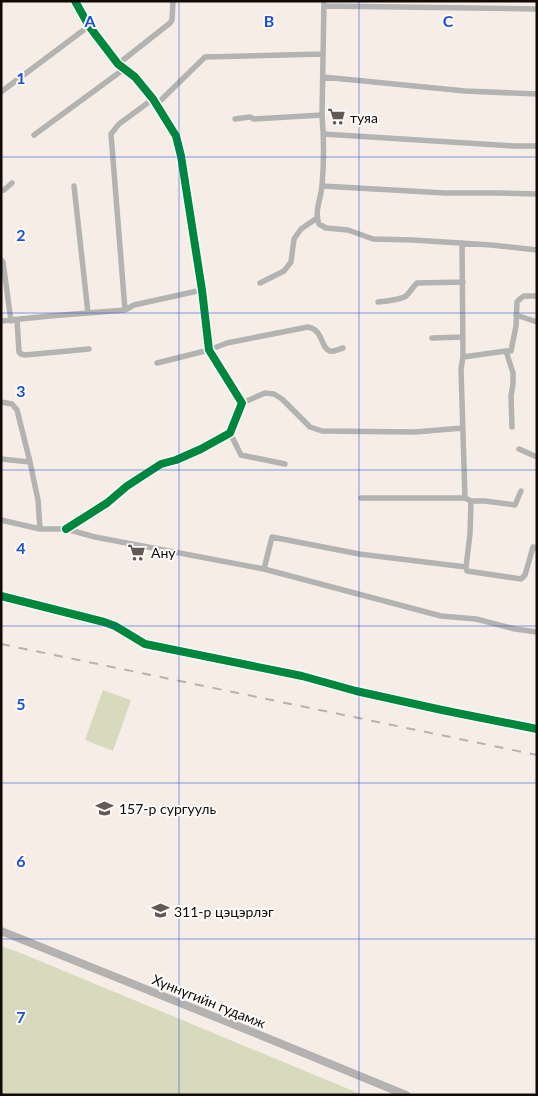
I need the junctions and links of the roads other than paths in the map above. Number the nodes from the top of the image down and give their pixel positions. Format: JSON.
{"nodes":[{"id":1,"x":74,"y":1,"type":"edge"},
{"id":2,"x":173,"y":1,"type":"edge"},
{"id":3,"x":324,"y":4,"type":"edge"},
{"id":4,"x":537,"y":9,"type":"edge"},
{"id":5,"x":88,"y":26,"type":"junction"},
{"id":6,"x":322,"y":54,"type":"junction"},
{"id":7,"x":118,"y":64,"type":"junction"},
{"id":8,"x":124,"y":69,"type":"junction"},
{"id":9,"x":323,"y":77,"type":"junction"},
{"id":10,"x":1,"y":92,"type":"edge"},
{"id":11,"x":537,"y":94,"type":"edge"},
{"id":12,"x":153,"y":99,"type":"junction"},
{"id":13,"x":156,"y":105,"type":"junction"},
{"id":14,"x":322,"y":115,"type":"junction"},
{"id":15,"x":236,"y":119,"type":"dead end"},
{"id":16,"x":323,"y":134,"type":"junction"},
{"id":17,"x":34,"y":135,"type":"dead end"},
{"id":18,"x":537,"y":146,"type":"edge"},
{"id":19,"x":12,"y":183,"type":"dead end"},
{"id":20,"x":74,"y":186,"type":"dead end"},
{"id":21,"x":322,"y":186,"type":"junction"},
{"id":22,"x":1,"y":191,"type":"edge"},
{"id":23,"x":537,"y":194,"type":"edge"},
{"id":24,"x":316,"y":218,"type":"junction"},
{"id":25,"x":462,"y":243,"type":"junction"},
{"id":26,"x":537,"y":250,"type":"edge"},
{"id":27,"x":1,"y":260,"type":"edge"},
{"id":28,"x":260,"y":282,"type":"dead end"},
{"id":29,"x":462,"y":282,"type":"junction"},
{"id":30,"x":202,"y":290,"type":"junction"},
{"id":31,"x":537,"y":296,"type":"edge"},
{"id":32,"x":378,"y":302,"type":"dead end"},
{"id":33,"x":125,"y":310,"type":"junction"},
{"id":34,"x":88,"y":313,"type":"junction"},
{"id":35,"x":516,"y":315,"type":"junction"},
{"id":36,"x":14,"y":320,"type":"junction"},
{"id":37,"x":1,"y":321,"type":"edge"},
{"id":38,"x":537,"y":322,"type":"edge"},
{"id":39,"x":463,"y":337,"type":"junction"},
{"id":40,"x":432,"y":338,"type":"dead end"},
{"id":41,"x":343,"y":348,"type":"dead end"},
{"id":42,"x":89,"y":350,"type":"dead end"},
{"id":43,"x":209,"y":350,"type":"junction"},
{"id":44,"x":506,"y":351,"type":"junction"},
{"id":45,"x":463,"y":357,"type":"junction"},
{"id":46,"x":157,"y":363,"type":"dead end"},
{"id":47,"x":1,"y":402,"type":"edge"},
{"id":48,"x":242,"y":403,"type":"junction"},
{"id":49,"x":512,"y":427,"type":"dead end"},
{"id":50,"x":463,"y":428,"type":"junction"},
{"id":51,"x":230,"y":433,"type":"junction"},
{"id":52,"x":519,"y":449,"type":"dead end"},
{"id":53,"x":537,"y":457,"type":"edge"},
{"id":54,"x":1,"y":460,"type":"edge"},
{"id":55,"x":30,"y":462,"type":"junction"},
{"id":56,"x":285,"y":464,"type":"dead end"},
{"id":57,"x":521,"y":491,"type":"dead end"},
{"id":58,"x":361,"y":498,"type":"dead end"},
{"id":59,"x":465,"y":498,"type":"junction"},
{"id":60,"x":471,"y":501,"type":"junction"},
{"id":61,"x":1,"y":520,"type":"edge"},
{"id":62,"x":40,"y":529,"type":"junction"},
{"id":63,"x":66,"y":529,"type":"junction"},
{"id":64,"x":537,"y":548,"type":"edge"},
{"id":65,"x":466,"y":567,"type":"junction"},
{"id":66,"x":264,"y":569,"type":"junction"},
{"id":67,"x":1,"y":596,"type":"edge"},
{"id":68,"x":537,"y":632,"type":"edge"},
{"id":69,"x":537,"y":729,"type":"edge"},
{"id":70,"x":1,"y":931,"type":"edge"},
{"id":71,"x":406,"y":1095,"type":"edge"}],
"edges":[{"from":1,"to":5,"type":"street"},
{"from":2,"to":7,"type":"street"},
{"from":3,"to":4,"type":"street"},
{"from":3,"to":6,"type":"street"},
{"from":5,"to":7,"type":"street"},
{"from":5,"to":10,"type":"street"},
{"from":6,"to":9,"type":"street"},
{"from":6,"to":13,"type":"street"},
{"from":7,"to":8,"type":"street"},
{"from":8,"to":12,"type":"street"},
{"from":8,"to":17,"type":"street"},
{"from":9,"to":11,"type":"street"},
{"from":9,"to":14,"type":"street"},
{"from":12,"to":13,"type":"street"},
{"from":12,"to":33,"type":"street"},
{"from":13,"to":30,"type":"street"},
{"from":14,"to":15,"type":"street"},
{"from":14,"to":16,"type":"street"},
{"from":16,"to":18,"type":"street"},
{"from":16,"to":21,"type":"street"},
{"from":19,"to":22,"type":"street"},
{"from":20,"to":34,"type":"street"},
{"from":21,"to":23,"type":"street"},
{"from":21,"to":24,"type":"street"},
{"from":24,"to":25,"type":"street"},
{"from":24,"to":28,"type":"street"},
{"from":25,"to":26,"type":"street"},
{"from":25,"to":29,"type":"street"},
{"from":27,"to":36,"type":"street"},
{"from":29,"to":32,"type":"street"},
{"from":29,"to":39,"type":"street"},
{"from":30,"to":33,"type":"street"},
{"from":30,"to":43,"type":"street"},
{"from":31,"to":35,"type":"street"},
{"from":33,"to":34,"type":"street"},
{"from":34,"to":36,"type":"street"},
{"from":35,"to":38,"type":"street"},
{"from":35,"to":44,"type":"street"},
{"from":36,"to":37,"type":"street"},
{"from":36,"to":42,"type":"street"},
{"from":39,"to":40,"type":"street"},
{"from":39,"to":45,"type":"street"},
{"from":41,"to":43,"type":"street"},
{"from":43,"to":46,"type":"street"},
{"from":43,"to":48,"type":"street"},
{"from":44,"to":45,"type":"street"},
{"from":44,"to":49,"type":"street"},
{"from":45,"to":50,"type":"street"},
{"from":47,"to":55,"type":"street"},
{"from":48,"to":50,"type":"street"},
{"from":48,"to":51,"type":"street"},
{"from":50,"to":59,"type":"street"},
{"from":51,"to":56,"type":"street"},
{"from":51,"to":63,"type":"street"},
{"from":52,"to":53,"type":"street"},
{"from":54,"to":55,"type":"street"},
{"from":55,"to":62,"type":"street"},
{"from":57,"to":60,"type":"street"},
{"from":58,"to":59,"type":"street"},
{"from":59,"to":60,"type":"street"},
{"from":60,"to":65,"type":"street"},
{"from":61,"to":62,"type":"street"},
{"from":62,"to":63,"type":"street"},
{"from":63,"to":66,"type":"street"},
{"from":64,"to":65,"type":"street"},
{"from":65,"to":66,"type":"street"},
{"from":66,"to":68,"type":"street"},
{"from":67,"to":69,"type":"street"},
{"from":70,"to":71,"type":"main road","name":"Хүннүгийн гудамж"}]}
